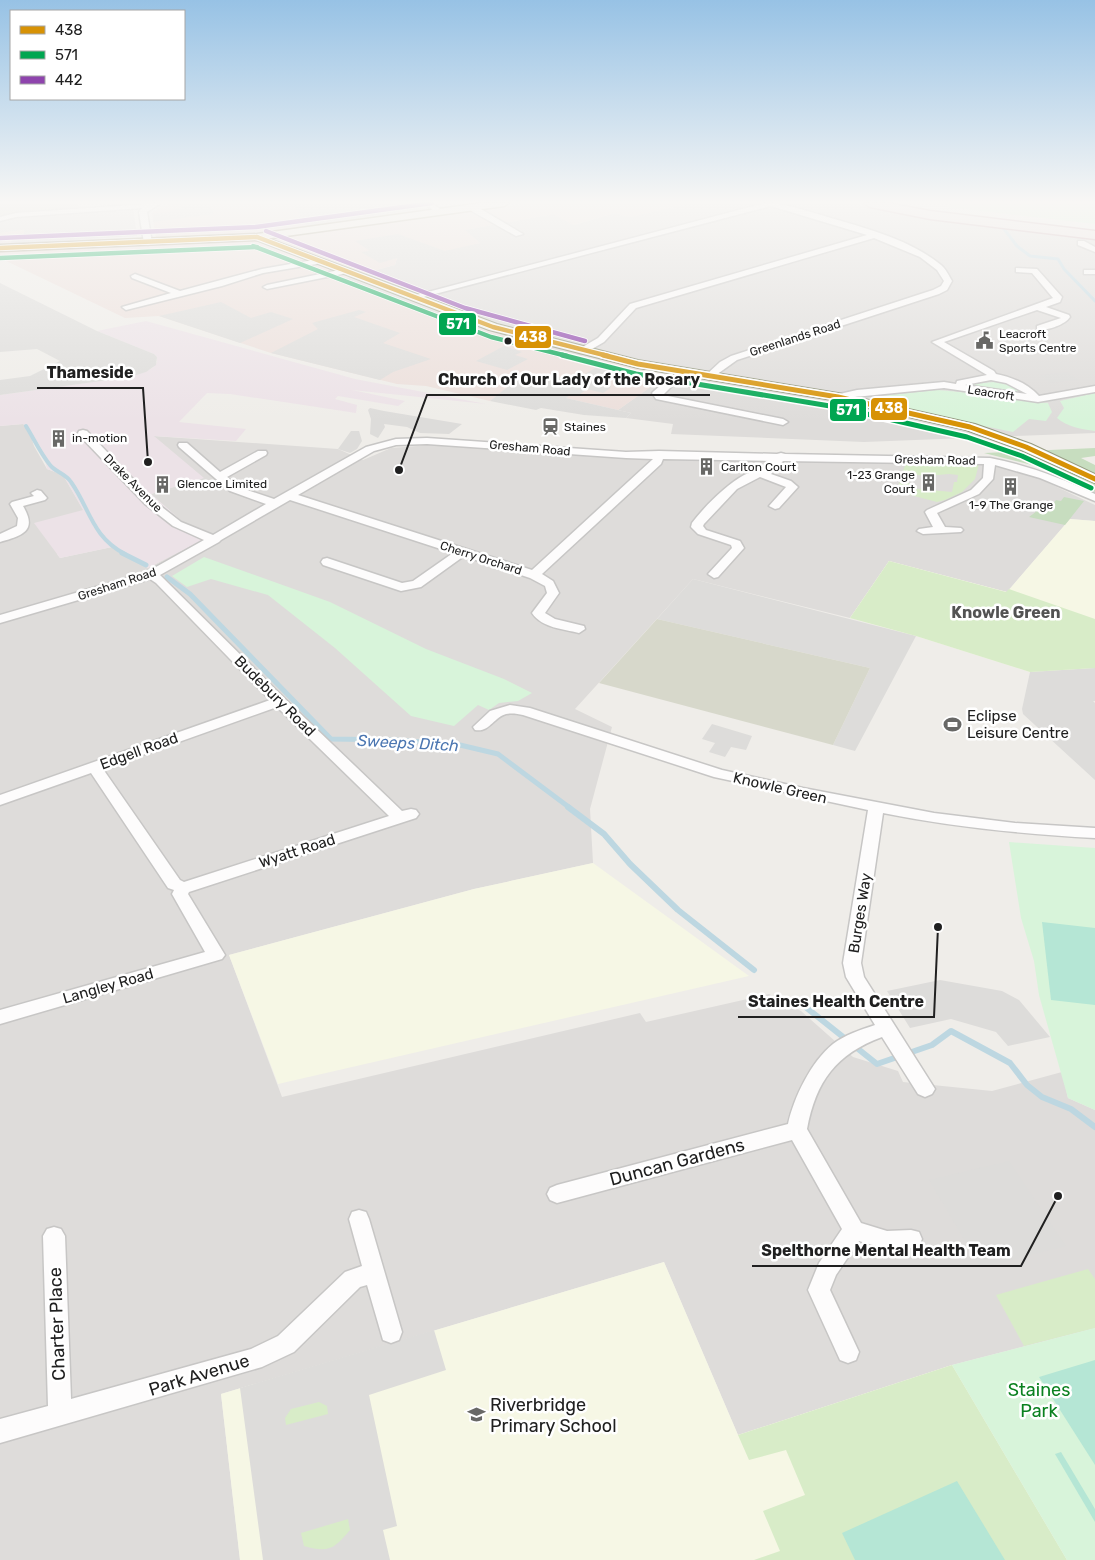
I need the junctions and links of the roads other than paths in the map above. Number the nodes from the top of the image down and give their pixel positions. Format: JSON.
{"nodes":[{"id":1,"x":135,"y":276,"type":"dead end"},
{"id":2,"x":244,"y":276,"type":"edge"},
{"id":3,"x":321,"y":276,"type":"edge"},
{"id":4,"x":357,"y":276,"type":"edge"},
{"id":5,"x":493,"y":276,"type":"edge"},
{"id":6,"x":735,"y":276,"type":"edge"},
{"id":7,"x":946,"y":276,"type":"edge"},
{"id":8,"x":1038,"y":276,"type":"edge"},
{"id":9,"x":268,"y":287,"type":"dead end"},
{"id":10,"x":180,"y":294,"type":"junction"},
{"id":11,"x":413,"y":297,"type":"junction"},
{"id":12,"x":126,"y":307,"type":"dead end"},
{"id":13,"x":1038,"y":307,"type":"junction"},
{"id":14,"x":1040,"y":328,"type":"dead end"},
{"id":15,"x":582,"y":351,"type":"junction"},
{"id":16,"x":681,"y":372,"type":"junction"},
{"id":17,"x":709,"y":377,"type":"junction"},
{"id":18,"x":992,"y":377,"type":"junction"},
{"id":19,"x":944,"y":385,"type":"junction"},
{"id":20,"x":1095,"y":389,"type":"edge"},
{"id":21,"x":879,"y":391,"type":"junction"},
{"id":22,"x":838,"y":397,"type":"junction"},
{"id":23,"x":1038,"y":399,"type":"junction"},
{"id":24,"x":870,"y":404,"type":"junction"},
{"id":25,"x":83,"y":433,"type":"dead end"},
{"id":26,"x":772,"y":433,"type":"dead end"},
{"id":27,"x":183,"y":445,"type":"dead end"},
{"id":28,"x":262,"y":453,"type":"dead end"},
{"id":29,"x":659,"y":454,"type":"junction"},
{"id":30,"x":781,"y":456,"type":"junction"},
{"id":31,"x":990,"y":461,"type":"junction"},
{"id":32,"x":760,"y":474,"type":"junction"},
{"id":33,"x":219,"y":477,"type":"junction"},
{"id":34,"x":1091,"y":477,"type":"edge"},
{"id":35,"x":37,"y":493,"type":"dead end"},
{"id":36,"x":289,"y":496,"type":"junction"},
{"id":37,"x":1095,"y":498,"type":"edge"},
{"id":38,"x":277,"y":504,"type":"junction"},
{"id":39,"x":775,"y":506,"type":"dead end"},
{"id":40,"x":957,"y":530,"type":"dead end"},
{"id":41,"x":923,"y":531,"type":"dead end"},
{"id":42,"x":941,"y":531,"type":"junction"},
{"id":43,"x":0,"y":538,"type":"edge"},
{"id":44,"x":215,"y":540,"type":"junction"},
{"id":45,"x":462,"y":552,"type":"junction"},
{"id":46,"x":327,"y":562,"type":"dead end"},
{"id":47,"x":714,"y":574,"type":"dead end"},
{"id":48,"x":151,"y":575,"type":"junction"},
{"id":49,"x":534,"y":575,"type":"junction"},
{"id":50,"x":0,"y":619,"type":"edge"},
{"id":51,"x":579,"y":628,"type":"dead end"},
{"id":52,"x":279,"y":701,"type":"junction"},
{"id":53,"x":480,"y":727,"type":"dead end"},
{"id":54,"x":94,"y":767,"type":"junction"},
{"id":55,"x":0,"y":800,"type":"edge"},
{"id":56,"x":876,"y":808,"type":"junction"},
{"id":57,"x":405,"y":815,"type":"joint"},
{"id":58,"x":1095,"y":833,"type":"edge"},
{"id":59,"x":183,"y":888,"type":"junction"},
{"id":60,"x":0,"y":1017,"type":"edge"},
{"id":61,"x":886,"y":1028,"type":"junction"},
{"id":62,"x":921,"y":1083,"type":"dead end"},
{"id":63,"x":797,"y":1130,"type":"junction"},
{"id":64,"x":557,"y":1194,"type":"dead end"},
{"id":65,"x":360,"y":1219,"type":"dead end"},
{"id":66,"x":854,"y":1230,"type":"junction"},
{"id":67,"x":54,"y":1236,"type":"dead end"},
{"id":68,"x":911,"y":1239,"type":"dead end"},
{"id":69,"x":373,"y":1273,"type":"junction"},
{"id":70,"x":391,"y":1332,"type":"dead end"},
{"id":71,"x":848,"y":1352,"type":"dead end"},
{"id":72,"x":60,"y":1413,"type":"junction"},
{"id":73,"x":0,"y":1431,"type":"edge"}],
"edges":[{"from":1,"to":10,"type":"street"},
{"from":2,"to":10,"type":"street"},
{"from":3,"to":9,"type":"street"},
{"from":4,"to":11,"type":"street"},
{"from":5,"to":11,"type":"street"},
{"from":6,"to":15,"type":"street"},
{"from":7,"to":17,"type":"street","name":"Greenlands Road"},
{"from":8,"to":13,"type":"street"},
{"from":10,"to":12,"type":"street"},
{"from":11,"to":15,"type":"street"},
{"from":13,"to":14,"type":"street"},
{"from":13,"to":18,"type":"street"},
{"from":15,"to":16,"type":"street"},
{"from":16,"to":17,"type":"street"},
{"from":16,"to":26,"type":"street"},
{"from":17,"to":22,"type":"street"},
{"from":18,"to":19,"type":"street","name":"Leacroft"},
{"from":18,"to":23,"type":"street","name":"Leacroft"},
{"from":19,"to":21,"type":"street","name":"Leacroft"},
{"from":19,"to":23,"type":"street","name":"Leacroft"},
{"from":20,"to":23,"type":"street","name":"Leacroft"},
{"from":21,"to":22,"type":"street","name":"Leacroft"},
{"from":21,"to":24,"type":"street"},
{"from":22,"to":24,"type":"street"},
{"from":24,"to":34,"type":"street"},
{"from":25,"to":44,"type":"street","name":"Drake Avenue"},
{"from":27,"to":33,"type":"street"},
{"from":28,"to":33,"type":"street"},
{"from":29,"to":30,"type":"street","name":"Gresham Road"},
{"from":29,"to":36,"type":"street","name":"Gresham Road"},
{"from":29,"to":49,"type":"street","name":"Cherry Orchard"},
{"from":30,"to":31,"type":"street","name":"Gresham Road"},
{"from":30,"to":32,"type":"street"},
{"from":31,"to":37,"type":"street","name":"Gresham Road"},
{"from":31,"to":42,"type":"street"},
{"from":32,"to":39,"type":"street"},
{"from":32,"to":47,"type":"street"},
{"from":33,"to":38,"type":"street"},
{"from":35,"to":43,"type":"street"},
{"from":36,"to":38,"type":"street","name":"Gresham Road"},
{"from":36,"to":45,"type":"street","name":"Cherry Orchard"},
{"from":38,"to":44,"type":"street","name":"Gresham Road"},
{"from":40,"to":42,"type":"street"},
{"from":41,"to":42,"type":"street"},
{"from":44,"to":48,"type":"street","name":"Gresham Road"},
{"from":45,"to":46,"type":"street"},
{"from":45,"to":49,"type":"street","name":"Cherry Orchard"},
{"from":48,"to":50,"type":"street","name":"Gresham Road"},
{"from":48,"to":52,"type":"street","name":"Budebury Road"},
{"from":49,"to":51,"type":"street"},
{"from":52,"to":54,"type":"street","name":"Edgell Road"},
{"from":52,"to":57,"type":"street","name":"Budebury Road"},
{"from":53,"to":56,"type":"street","name":"Knowle Green"},
{"from":54,"to":55,"type":"street","name":"Edgell Road"},
{"from":54,"to":59,"type":"street"},
{"from":56,"to":58,"type":"street","name":"Knowle Green"},
{"from":56,"to":61,"type":"street","name":"Burges Way"},
{"from":57,"to":59,"type":"street","name":"Wyatt Road"},
{"from":59,"to":60,"type":"street","name":"Langley Road"},
{"from":61,"to":62,"type":"street","name":"Burges Way"},
{"from":61,"to":63,"type":"street"},
{"from":63,"to":64,"type":"street","name":"Duncan Gardens"},
{"from":63,"to":66,"type":"street"},
{"from":65,"to":69,"type":"street"},
{"from":66,"to":68,"type":"street"},
{"from":66,"to":71,"type":"street"},
{"from":67,"to":72,"type":"street","name":"Charter Place"},
{"from":69,"to":70,"type":"street"},
{"from":69,"to":72,"type":"street","name":"Park Avenue"},
{"from":72,"to":73,"type":"street","name":"Park Avenue"}]}
